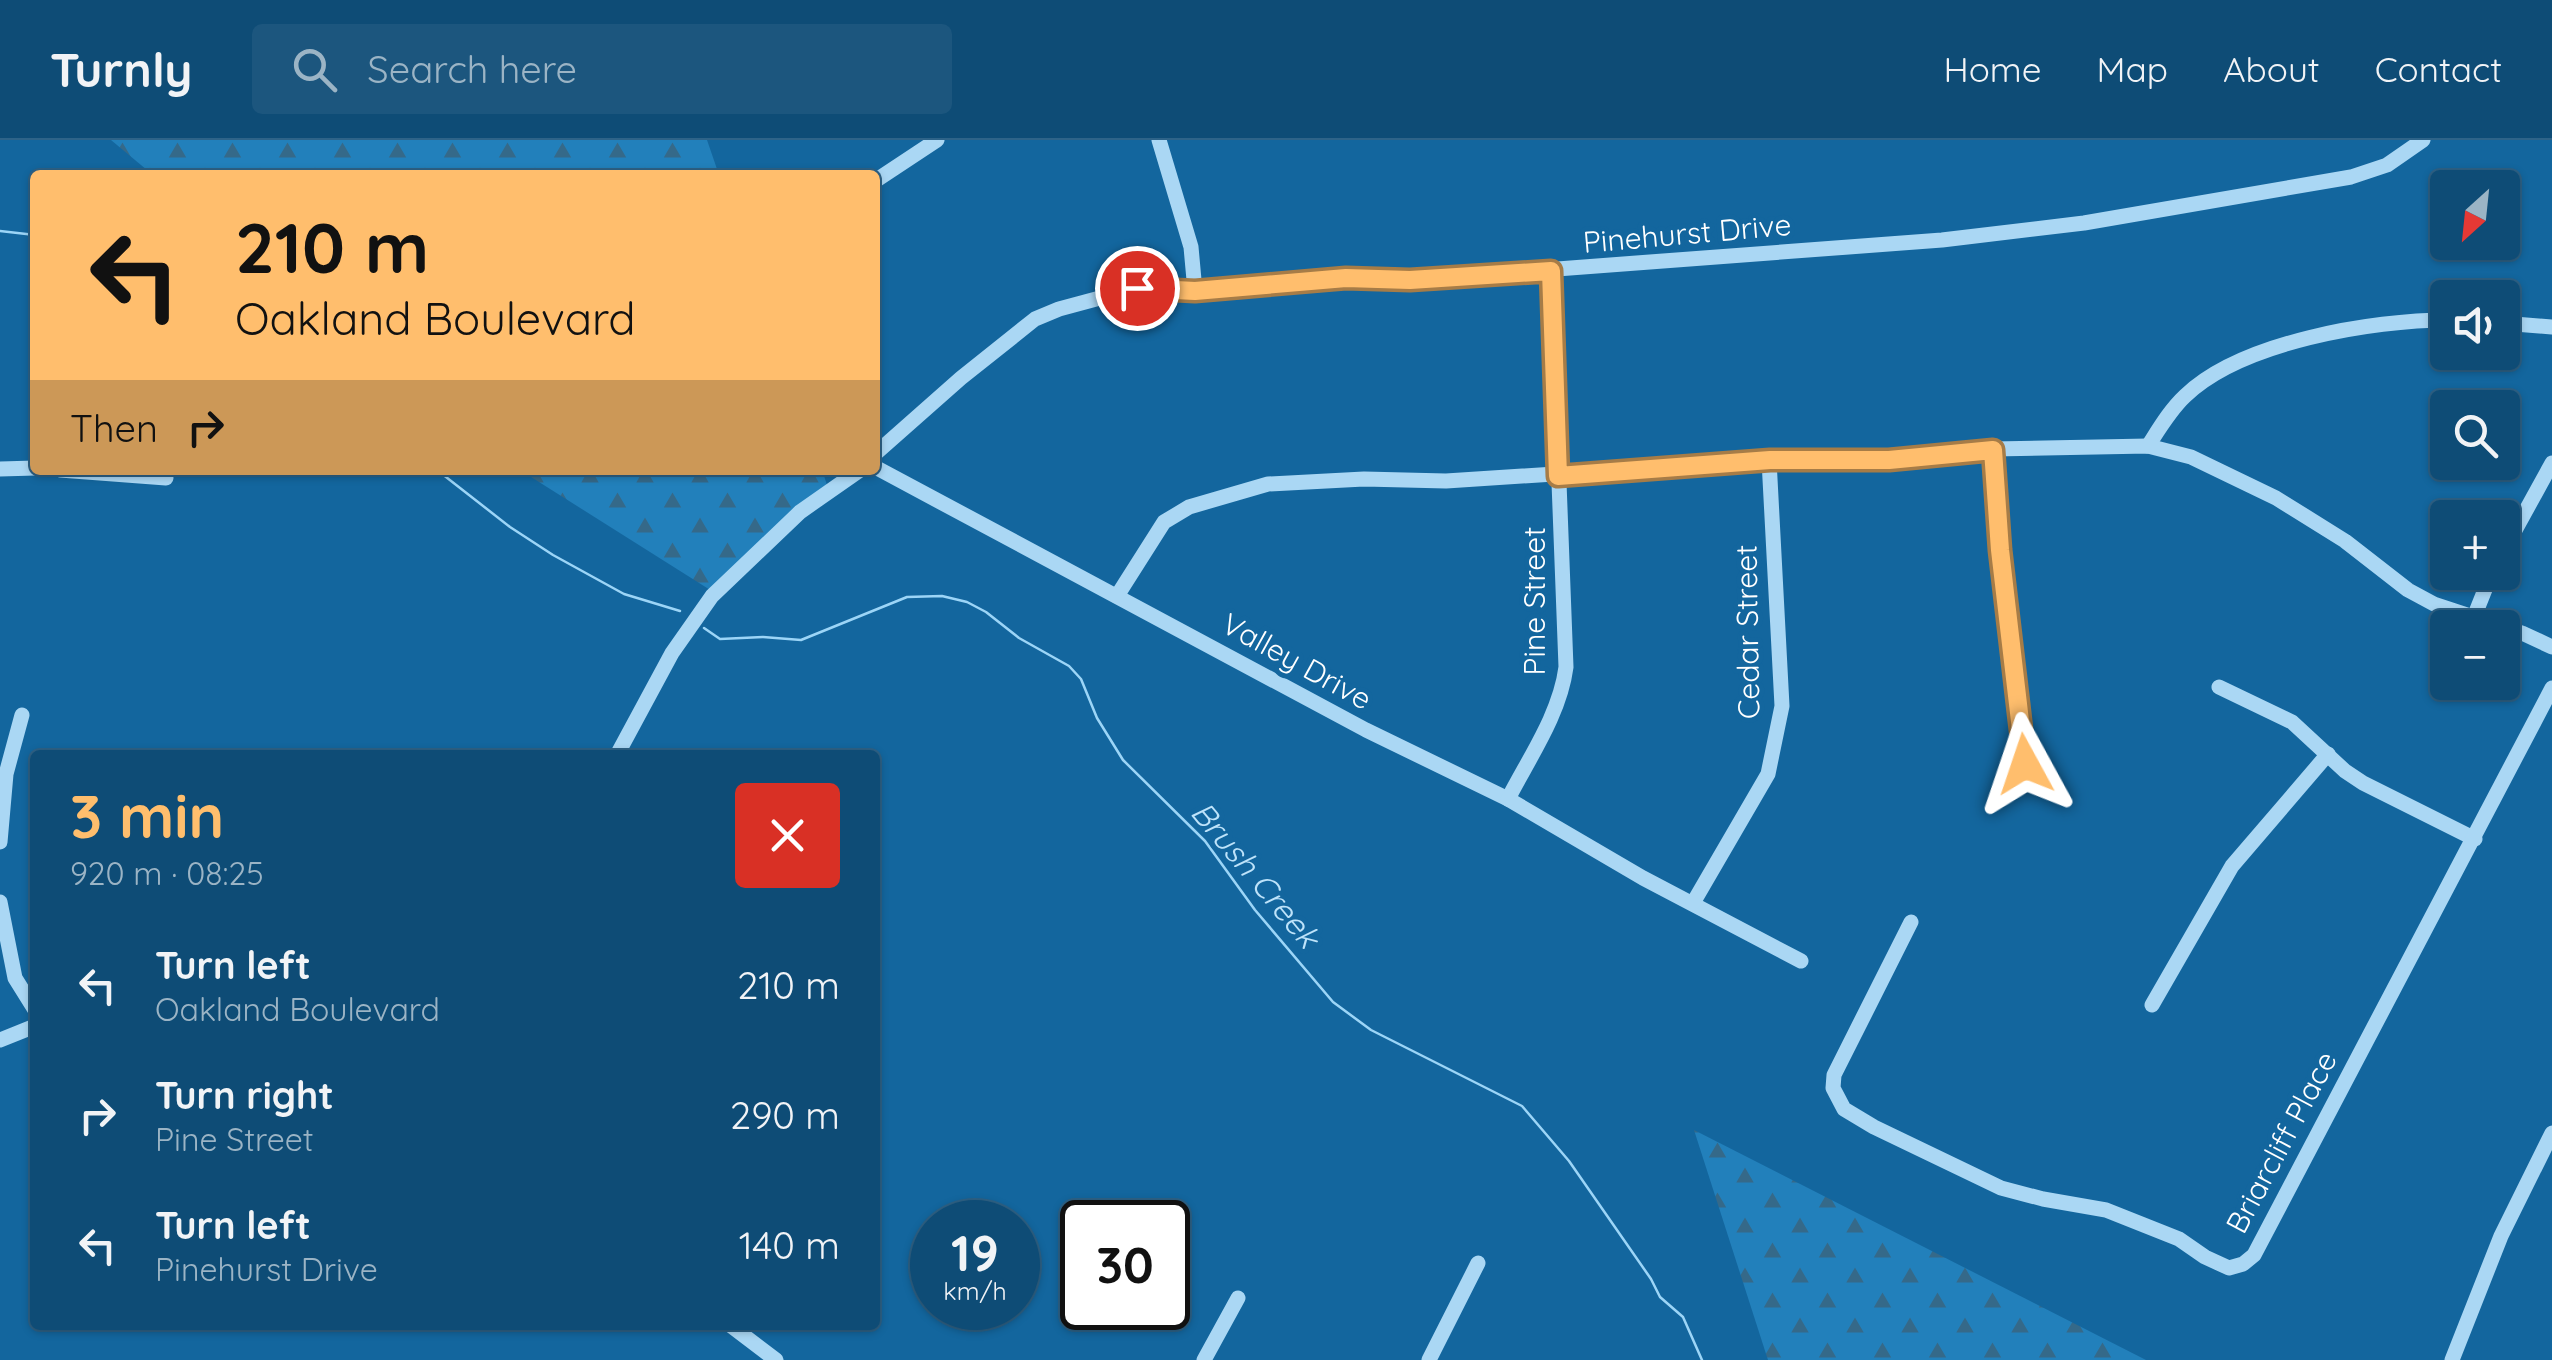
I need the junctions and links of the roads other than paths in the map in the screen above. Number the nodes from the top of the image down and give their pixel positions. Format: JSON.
{"nodes":[{"id":1,"x":937,"y":140,"type":"edge"},
{"id":2,"x":1159,"y":140,"type":"edge"},
{"id":3,"x":2423,"y":140,"type":"edge"},
{"id":4,"x":880,"y":178,"type":"edge"},
{"id":5,"x":1551,"y":271,"type":"junction"},
{"id":6,"x":1195,"y":291,"type":"junction"},
{"id":7,"x":2430,"y":320,"type":"edge"},
{"id":8,"x":2520,"y":325,"type":"edge"},
{"id":9,"x":2552,"y":328,"type":"edge"},
{"id":10,"x":2148,"y":446,"type":"junction"},
{"id":11,"x":880,"y":450,"type":"edge"},
{"id":12,"x":1993,"y":450,"type":"junction"},
{"id":13,"x":1770,"y":460,"type":"junction"},
{"id":14,"x":2552,"y":462,"type":"edge"},
{"id":15,"x":30,"y":468,"type":"edge"},
{"id":16,"x":0,"y":469,"type":"edge"},
{"id":17,"x":880,"y":470,"type":"edge"},
{"id":18,"x":126,"y":475,"type":"edge"},
{"id":19,"x":853,"y":475,"type":"edge"},
{"id":20,"x":1558,"y":476,"type":"junction"},
{"id":21,"x":166,"y":478,"type":"dead end"},
{"id":22,"x":2520,"y":521,"type":"edge"},
{"id":23,"x":1117,"y":596,"type":"junction"},
{"id":24,"x":2452,"y":610,"type":"edge"},
{"id":25,"x":2520,"y":635,"type":"edge"},
{"id":26,"x":2552,"y":647,"type":"edge"},
{"id":27,"x":2220,"y":687,"type":"dead end"},
{"id":28,"x":2552,"y":688,"type":"edge"},
{"id":29,"x":22,"y":715,"type":"dead end"},
{"id":30,"x":620,"y":750,"type":"edge"},
{"id":31,"x":2328,"y":754,"type":"junction"},
{"id":32,"x":2025,"y":764,"type":"dead end"},
{"id":33,"x":3,"y":773,"type":"edge"},
{"id":34,"x":1508,"y":798,"type":"junction"},
{"id":35,"x":2475,"y":840,"type":"junction"},
{"id":36,"x":0,"y":842,"type":"edge"},
{"id":37,"x":0,"y":902,"type":"edge"},
{"id":38,"x":1693,"y":903,"type":"junction"},
{"id":39,"x":1911,"y":922,"type":"dead end"},
{"id":40,"x":1801,"y":961,"type":"dead end"},
{"id":41,"x":30,"y":1002,"type":"edge"},
{"id":42,"x":2152,"y":1005,"type":"dead end"},
{"id":43,"x":30,"y":1028,"type":"edge"},
{"id":44,"x":0,"y":1040,"type":"edge"},
{"id":45,"x":2552,"y":1134,"type":"edge"},
{"id":46,"x":1478,"y":1263,"type":"dead end"},
{"id":47,"x":1238,"y":1298,"type":"dead end"},
{"id":48,"x":737,"y":1330,"type":"edge"},
{"id":49,"x":776,"y":1360,"type":"edge"},
{"id":50,"x":1204,"y":1360,"type":"edge"},
{"id":51,"x":1428,"y":1360,"type":"edge"},
{"id":52,"x":2452,"y":1360,"type":"edge"}],
"edges":[{"from":1,"to":4,"type":"street"},
{"from":2,"to":6,"type":"street"},
{"from":3,"to":5,"type":"street","name":"Pinehurst Drive"},
{"from":5,"to":6,"type":"street","name":"Pinehurst Drive"},
{"from":5,"to":20,"type":"street","name":"Pine Street"},
{"from":6,"to":11,"type":"street","name":"Pinehurst Drive"},
{"from":7,"to":10,"type":"street"},
{"from":8,"to":9,"type":"street"},
{"from":10,"to":12,"type":"street"},
{"from":10,"to":24,"type":"street"},
{"from":12,"to":13,"type":"street"},
{"from":12,"to":32,"type":"street"},
{"from":13,"to":20,"type":"street"},
{"from":13,"to":38,"type":"street","name":"Cedar Street"},
{"from":14,"to":22,"type":"street"},
{"from":15,"to":16,"type":"street"},
{"from":17,"to":23,"type":"street","name":"Valley Drive"},
{"from":18,"to":21,"type":"street"},
{"from":19,"to":30,"type":"street"},
{"from":20,"to":23,"type":"street"},
{"from":20,"to":34,"type":"street","name":"Pine Street"},
{"from":23,"to":34,"type":"street","name":"Valley Drive"},
{"from":25,"to":26,"type":"street"},
{"from":27,"to":31,"type":"street"},
{"from":28,"to":35,"type":"street","name":"Briarcliff Place"},
{"from":29,"to":33,"type":"street"},
{"from":31,"to":35,"type":"street"},
{"from":31,"to":42,"type":"street"},
{"from":33,"to":36,"type":"street"},
{"from":34,"to":38,"type":"street","name":"Valley Drive"},
{"from":35,"to":39,"type":"street","name":"Briarcliff Place"},
{"from":37,"to":41,"type":"street"},
{"from":38,"to":40,"type":"street","name":"Valley Drive"},
{"from":43,"to":44,"type":"street"},
{"from":45,"to":52,"type":"street"},
{"from":46,"to":51,"type":"street"},
{"from":47,"to":50,"type":"street"},
{"from":48,"to":49,"type":"street"}]}
